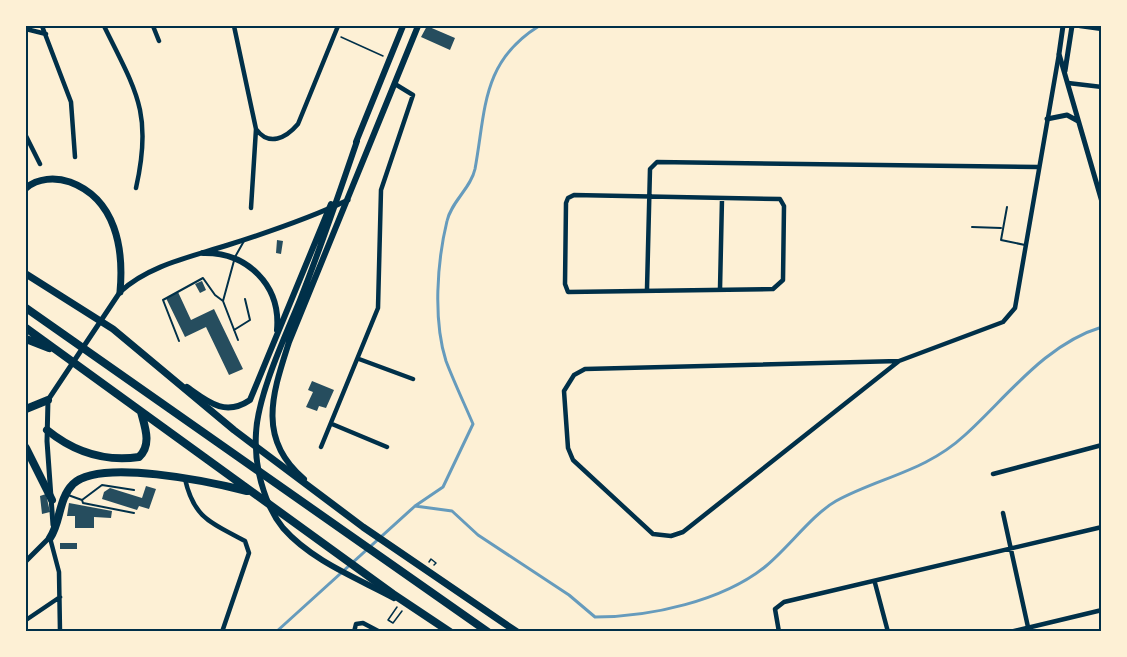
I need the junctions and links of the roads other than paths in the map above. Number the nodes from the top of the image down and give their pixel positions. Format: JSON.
{"nodes":[{"id":1,"x":42,"y":26,"type":"edge"},
{"id":2,"x":104,"y":26,"type":"edge"},
{"id":3,"x":153,"y":26,"type":"edge"},
{"id":4,"x":234,"y":26,"type":"edge"},
{"id":5,"x":338,"y":26,"type":"edge"},
{"id":6,"x":403,"y":26,"type":"edge"},
{"id":7,"x":418,"y":26,"type":"edge"},
{"id":8,"x":1063,"y":26,"type":"edge"},
{"id":9,"x":1072,"y":26,"type":"edge"},
{"id":10,"x":1080,"y":26,"type":"edge"},
{"id":11,"x":26,"y":29,"type":"edge"},
{"id":12,"x":1101,"y":29,"type":"edge"},
{"id":13,"x":46,"y":34,"type":"junction"},
{"id":14,"x":159,"y":41,"type":"dead end"},
{"id":15,"x":1059,"y":54,"type":"junction"},
{"id":16,"x":1064,"y":72,"type":"junction"},
{"id":17,"x":1068,"y":82,"type":"junction"},
{"id":18,"x":395,"y":84,"type":"junction"},
{"id":19,"x":1101,"y":87,"type":"edge"},
{"id":20,"x":1047,"y":119,"type":"junction"},
{"id":21,"x":1079,"y":121,"type":"junction"},
{"id":22,"x":256,"y":129,"type":"junction"},
{"id":23,"x":26,"y":136,"type":"edge"},
{"id":24,"x":357,"y":141,"type":"junction"},
{"id":25,"x":75,"y":157,"type":"dead end"},
{"id":26,"x":40,"y":164,"type":"dead end"},
{"id":27,"x":1038,"y":167,"type":"junction"},
{"id":28,"x":26,"y":188,"type":"edge"},
{"id":29,"x":136,"y":188,"type":"dead end"},
{"id":30,"x":648,"y":197,"type":"junction"},
{"id":31,"x":722,"y":199,"type":"junction"},
{"id":32,"x":348,"y":200,"type":"junction"},
{"id":33,"x":1101,"y":202,"type":"edge"},
{"id":34,"x":1007,"y":207,"type":"dead end"},
{"id":35,"x":251,"y":208,"type":"dead end"},
{"id":36,"x":330,"y":209,"type":"junction"},
{"id":37,"x":972,"y":227,"type":"dead end"},
{"id":38,"x":1002,"y":228,"type":"junction"},
{"id":39,"x":246,"y":239,"type":"junction"},
{"id":40,"x":1025,"y":245,"type":"junction"},
{"id":41,"x":203,"y":253,"type":"junction"},
{"id":42,"x":235,"y":257,"type":"junction"},
{"id":43,"x":26,"y":274,"type":"edge"},
{"id":44,"x":647,"y":289,"type":"junction"},
{"id":45,"x":720,"y":289,"type":"junction"},
{"id":46,"x":118,"y":294,"type":"junction"},
{"id":47,"x":245,"y":299,"type":"dead end"},
{"id":48,"x":223,"y":302,"type":"junction"},
{"id":49,"x":26,"y":308,"type":"edge"},
{"id":50,"x":26,"y":328,"type":"edge"},
{"id":51,"x":234,"y":330,"type":"junction"},
{"id":52,"x":26,"y":339,"type":"edge"},
{"id":53,"x":276,"y":339,"type":"junction"},
{"id":54,"x":238,"y":340,"type":"dead end"},
{"id":55,"x":179,"y":341,"type":"dead end"},
{"id":56,"x":64,"y":354,"type":"junction"},
{"id":57,"x":359,"y":359,"type":"junction"},
{"id":58,"x":899,"y":361,"type":"junction"},
{"id":59,"x":172,"y":377,"type":"junction"},
{"id":60,"x":413,"y":379,"type":"dead end"},
{"id":61,"x":48,"y":400,"type":"junction"},
{"id":62,"x":26,"y":409,"type":"edge"},
{"id":63,"x":141,"y":412,"type":"junction"},
{"id":64,"x":332,"y":424,"type":"junction"},
{"id":65,"x":47,"y":430,"type":"junction"},
{"id":66,"x":1101,"y":445,"type":"edge"},
{"id":67,"x":321,"y":447,"type":"dead end"},
{"id":68,"x":387,"y":447,"type":"dead end"},
{"id":69,"x":26,"y":448,"type":"edge"},
{"id":70,"x":96,"y":473,"type":"junction"},
{"id":71,"x":993,"y":474,"type":"dead end"},
{"id":72,"x":186,"y":479,"type":"junction"},
{"id":73,"x":102,"y":485,"type":"junction"},
{"id":74,"x":134,"y":490,"type":"dead end"},
{"id":75,"x":250,"y":491,"type":"junction"},
{"id":76,"x":66,"y":494,"type":"junction"},
{"id":77,"x":52,"y":500,"type":"junction"},
{"id":78,"x":82,"y":500,"type":"junction"},
{"id":79,"x":134,"y":513,"type":"dead end"},
{"id":80,"x":1003,"y":513,"type":"dead end"},
{"id":81,"x":363,"y":527,"type":"junction"},
{"id":82,"x":1101,"y":527,"type":"edge"},
{"id":83,"x":50,"y":538,"type":"junction"},
{"id":84,"x":1010,"y":549,"type":"junction"},
{"id":85,"x":26,"y":561,"type":"edge"},
{"id":86,"x":875,"y":583,"type":"junction"},
{"id":87,"x":60,"y":597,"type":"junction"},
{"id":88,"x":1101,"y":610,"type":"edge"},
{"id":89,"x":26,"y":620,"type":"edge"},
{"id":90,"x":432,"y":620,"type":"junction"},
{"id":91,"x":1028,"y":627,"type":"junction"},
{"id":92,"x":60,"y":632,"type":"edge"},
{"id":93,"x":222,"y":632,"type":"edge"},
{"id":94,"x":354,"y":632,"type":"edge"},
{"id":95,"x":380,"y":632,"type":"edge"},
{"id":96,"x":450,"y":632,"type":"edge"},
{"id":97,"x":488,"y":632,"type":"edge"},
{"id":98,"x":517,"y":632,"type":"edge"},
{"id":99,"x":779,"y":632,"type":"edge"},
{"id":100,"x":888,"y":632,"type":"edge"},
{"id":101,"x":1010,"y":632,"type":"edge"}],
"edges":[{"from":1,"to":13,"type":"street"},
{"from":2,"to":29,"type":"street"},
{"from":3,"to":14,"type":"street"},
{"from":4,"to":22,"type":"street"},
{"from":5,"to":22,"type":"street"},
{"from":6,"to":24,"type":"main road"},
{"from":7,"to":18,"type":"main road"},
{"from":8,"to":15,"type":"street"},
{"from":9,"to":16,"type":"street"},
{"from":10,"to":12,"type":"street"},
{"from":11,"to":13,"type":"street"},
{"from":13,"to":25,"type":"street"},
{"from":15,"to":16,"type":"street"},
{"from":15,"to":20,"type":"street"},
{"from":16,"to":17,"type":"street"},
{"from":17,"to":19,"type":"street"},
{"from":17,"to":21,"type":"street"},
{"from":18,"to":32,"type":"main road"},
{"from":18,"to":57,"type":"street"},
{"from":20,"to":21,"type":"street"},
{"from":20,"to":27,"type":"street"},
{"from":21,"to":33,"type":"street"},
{"from":22,"to":35,"type":"street"},
{"from":23,"to":26,"type":"street"},
{"from":24,"to":36,"type":"main road"},
{"from":24,"to":90,"type":"main road"},
{"from":27,"to":30,"type":"street"},
{"from":27,"to":40,"type":"street"},
{"from":28,"to":46,"type":"main road"},
{"from":30,"to":31,"type":"street"},
{"from":30,"to":44,"type":"street"},
{"from":30,"to":44,"type":"street"},
{"from":31,"to":45,"type":"street"},
{"from":31,"to":45,"type":"street"},
{"from":32,"to":36,"type":"street"},
{"from":32,"to":81,"type":"main road"},
{"from":34,"to":38,"type":"lane"},
{"from":36,"to":39,"type":"street"},
{"from":36,"to":53,"type":"main road"},
{"from":37,"to":38,"type":"lane"},
{"from":38,"to":40,"type":"lane"},
{"from":39,"to":41,"type":"street"},
{"from":39,"to":42,"type":"lane"},
{"from":40,"to":58,"type":"street"},
{"from":41,"to":42,"type":"main road"},
{"from":41,"to":46,"type":"street"},
{"from":42,"to":48,"type":"lane"},
{"from":42,"to":53,"type":"main road"},
{"from":43,"to":59,"type":"main road"},
{"from":44,"to":45,"type":"street"},
{"from":46,"to":61,"type":"street"},
{"from":47,"to":51,"type":"lane"},
{"from":48,"to":51,"type":"lane"},
{"from":48,"to":55,"type":"lane"},
{"from":49,"to":97,"type":"highway"},
{"from":50,"to":56,"type":"highway"},
{"from":51,"to":54,"type":"lane"},
{"from":52,"to":56,"type":"highway"},
{"from":53,"to":59,"type":"main road"},
{"from":56,"to":63,"type":"highway"},
{"from":57,"to":60,"type":"street"},
{"from":57,"to":64,"type":"street"},
{"from":58,"to":58,"type":"street"},
{"from":59,"to":81,"type":"main road"},
{"from":61,"to":62,"type":"highway"},
{"from":61,"to":65,"type":"street"},
{"from":63,"to":65,"type":"highway"},
{"from":63,"to":75,"type":"highway"},
{"from":64,"to":67,"type":"street"},
{"from":64,"to":68,"type":"street"},
{"from":65,"to":77,"type":"street"},
{"from":66,"to":71,"type":"street"},
{"from":69,"to":77,"type":"highway"},
{"from":70,"to":72,"type":"highway"},
{"from":70,"to":73,"type":"lane"},
{"from":70,"to":76,"type":"highway"},
{"from":72,"to":75,"type":"highway"},
{"from":72,"to":93,"type":"street"},
{"from":73,"to":74,"type":"lane"},
{"from":73,"to":78,"type":"lane"},
{"from":75,"to":90,"type":"highway"},
{"from":76,"to":78,"type":"lane"},
{"from":76,"to":83,"type":"highway"},
{"from":77,"to":83,"type":"street"},
{"from":78,"to":79,"type":"lane"},
{"from":80,"to":84,"type":"street"},
{"from":81,"to":98,"type":"main road"},
{"from":82,"to":84,"type":"street"},
{"from":83,"to":85,"type":"street"},
{"from":83,"to":87,"type":"street"},
{"from":84,"to":86,"type":"street"},
{"from":84,"to":91,"type":"street"},
{"from":86,"to":99,"type":"street"},
{"from":86,"to":100,"type":"street"},
{"from":87,"to":89,"type":"street"},
{"from":87,"to":92,"type":"street"},
{"from":88,"to":91,"type":"street"},
{"from":90,"to":96,"type":"highway"},
{"from":91,"to":101,"type":"street"},
{"from":94,"to":95,"type":"street"}]}
